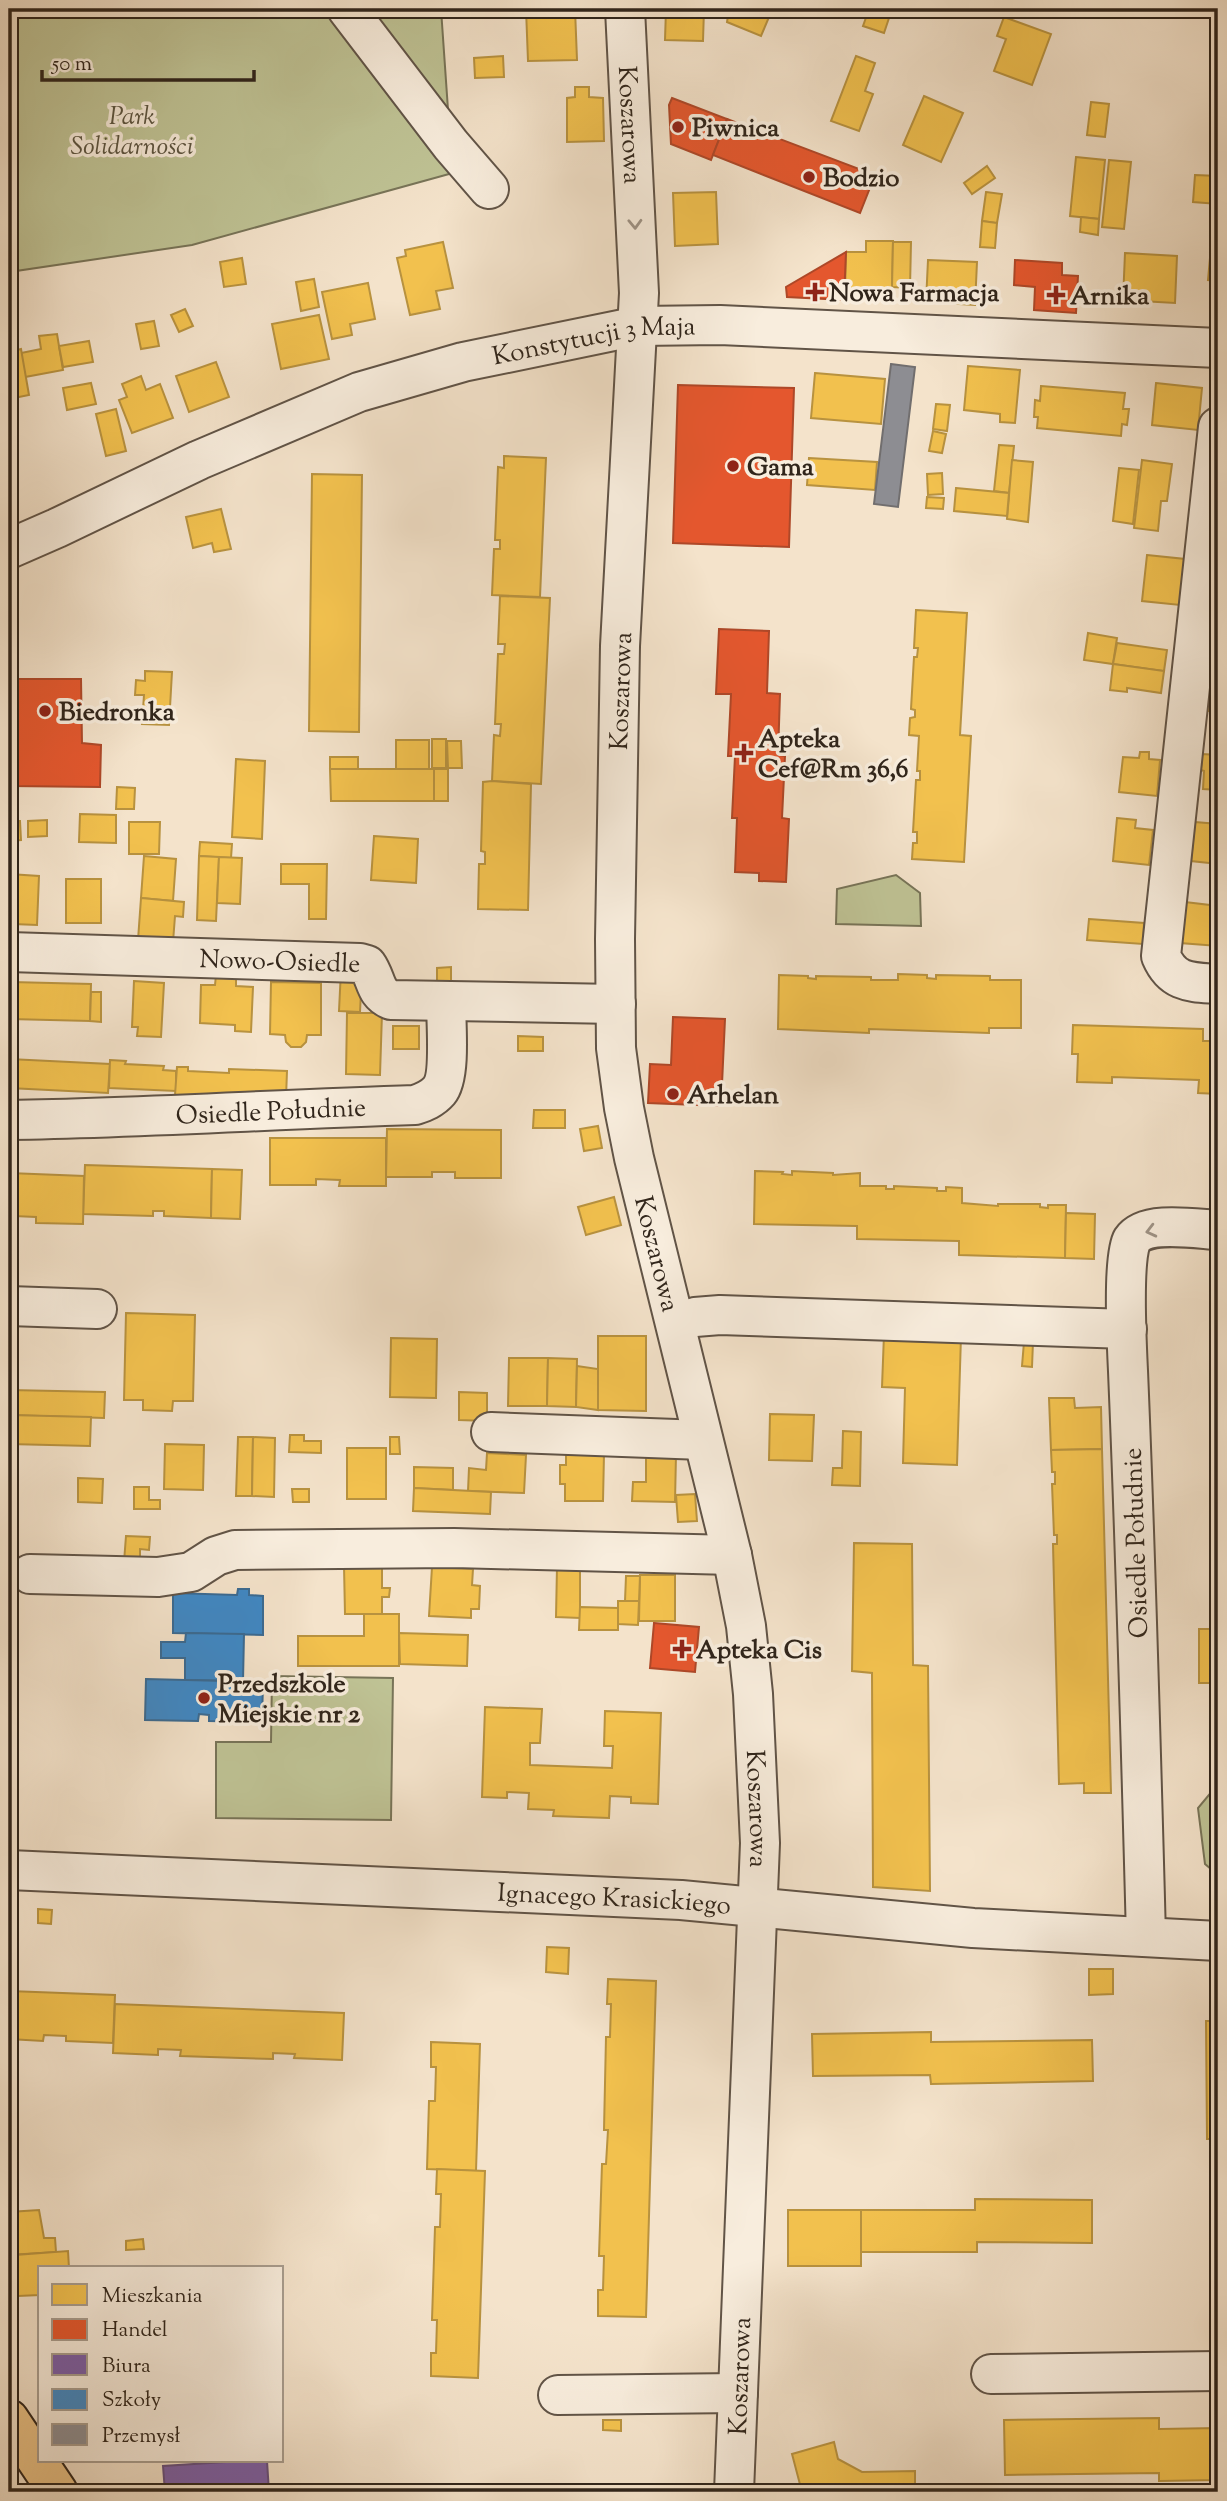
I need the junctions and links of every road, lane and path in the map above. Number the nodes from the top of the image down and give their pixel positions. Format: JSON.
{"nodes":[{"id":1,"x":347,"y":9,"type":"edge"},
{"id":2,"x":625,"y":9,"type":"edge"},
{"id":3,"x":489,"y":189,"type":"dead end"},
{"id":4,"x":638,"y":326,"type":"junction"},
{"id":5,"x":1218,"y":348,"type":"edge"},
{"id":6,"x":1218,"y":428,"type":"edge"},
{"id":7,"x":9,"y":549,"type":"edge"},
{"id":8,"x":9,"y":952,"type":"edge"},
{"id":9,"x":1218,"y":984,"type":"edge"},
{"id":10,"x":446,"y":1002,"type":"junction"},
{"id":11,"x":616,"y":1004,"type":"junction"},
{"id":12,"x":9,"y":1120,"type":"edge"},
{"id":13,"x":1218,"y":1230,"type":"edge"},
{"id":14,"x":9,"y":1306,"type":"edge"},
{"id":15,"x":97,"y":1309,"type":"dead end"},
{"id":16,"x":676,"y":1322,"type":"junction"},
{"id":17,"x":1127,"y":1329,"type":"junction"},
{"id":18,"x":491,"y":1432,"type":"dead end"},
{"id":19,"x":703,"y":1440,"type":"junction"},
{"id":20,"x":732,"y":1555,"type":"junction"},
{"id":21,"x":30,"y":1574,"type":"dead end"},
{"id":22,"x":9,"y":1870,"type":"edge"},
{"id":23,"x":757,"y":1905,"type":"junction"},
{"id":24,"x":1146,"y":1937,"type":"junction"},
{"id":25,"x":1218,"y":1941,"type":"edge"},
{"id":26,"x":1218,"y":2371,"type":"edge"},
{"id":27,"x":991,"y":2374,"type":"dead end"},
{"id":28,"x":738,"y":2393,"type":"junction"},
{"id":29,"x":558,"y":2395,"type":"dead end"},
{"id":30,"x":9,"y":2419,"type":"edge"},
{"id":31,"x":58,"y":2492,"type":"edge"},
{"id":32,"x":734,"y":2492,"type":"edge"}],
"edges":[{"from":1,"to":3,"type":"street"},
{"from":2,"to":4,"type":"street","name":"Koszarowa","one_way":true},
{"from":4,"to":5,"type":"street","name":"Konstytucji 3 Maja"},
{"from":4,"to":7,"type":"street","name":"Konstytucji 3 Maja"},
{"from":4,"to":11,"type":"street","name":"Koszarowa"},
{"from":6,"to":9,"type":"street"},
{"from":8,"to":10,"type":"street","name":"Nowo-Osiedle"},
{"from":10,"to":11,"type":"street","name":"Nowo-Osiedle"},
{"from":10,"to":12,"type":"street","name":"Osiedle Południe"},
{"from":11,"to":16,"type":"street","name":"Koszarowa"},
{"from":13,"to":17,"type":"street","name":"Osiedle Południe","one_way":true},
{"from":14,"to":15,"type":"street"},
{"from":16,"to":17,"type":"street"},
{"from":16,"to":19,"type":"street","name":"Koszarowa"},
{"from":17,"to":24,"type":"street","name":"Osiedle Południe"},
{"from":18,"to":19,"type":"street"},
{"from":19,"to":20,"type":"street","name":"Koszarowa"},
{"from":20,"to":21,"type":"street"},
{"from":20,"to":23,"type":"street","name":"Koszarowa"},
{"from":22,"to":23,"type":"street","name":"Ignacego Krasickiego"},
{"from":23,"to":24,"type":"street","name":"Ignacego Krasickiego"},
{"from":23,"to":28,"type":"street","name":"Koszarowa"},
{"from":24,"to":25,"type":"street","name":"Ignacego Krasickiego"},
{"from":26,"to":27,"type":"street"},
{"from":28,"to":29,"type":"street"},
{"from":28,"to":32,"type":"street","name":"Koszarowa"},
{"from":30,"to":31,"type":"main road"}]}
